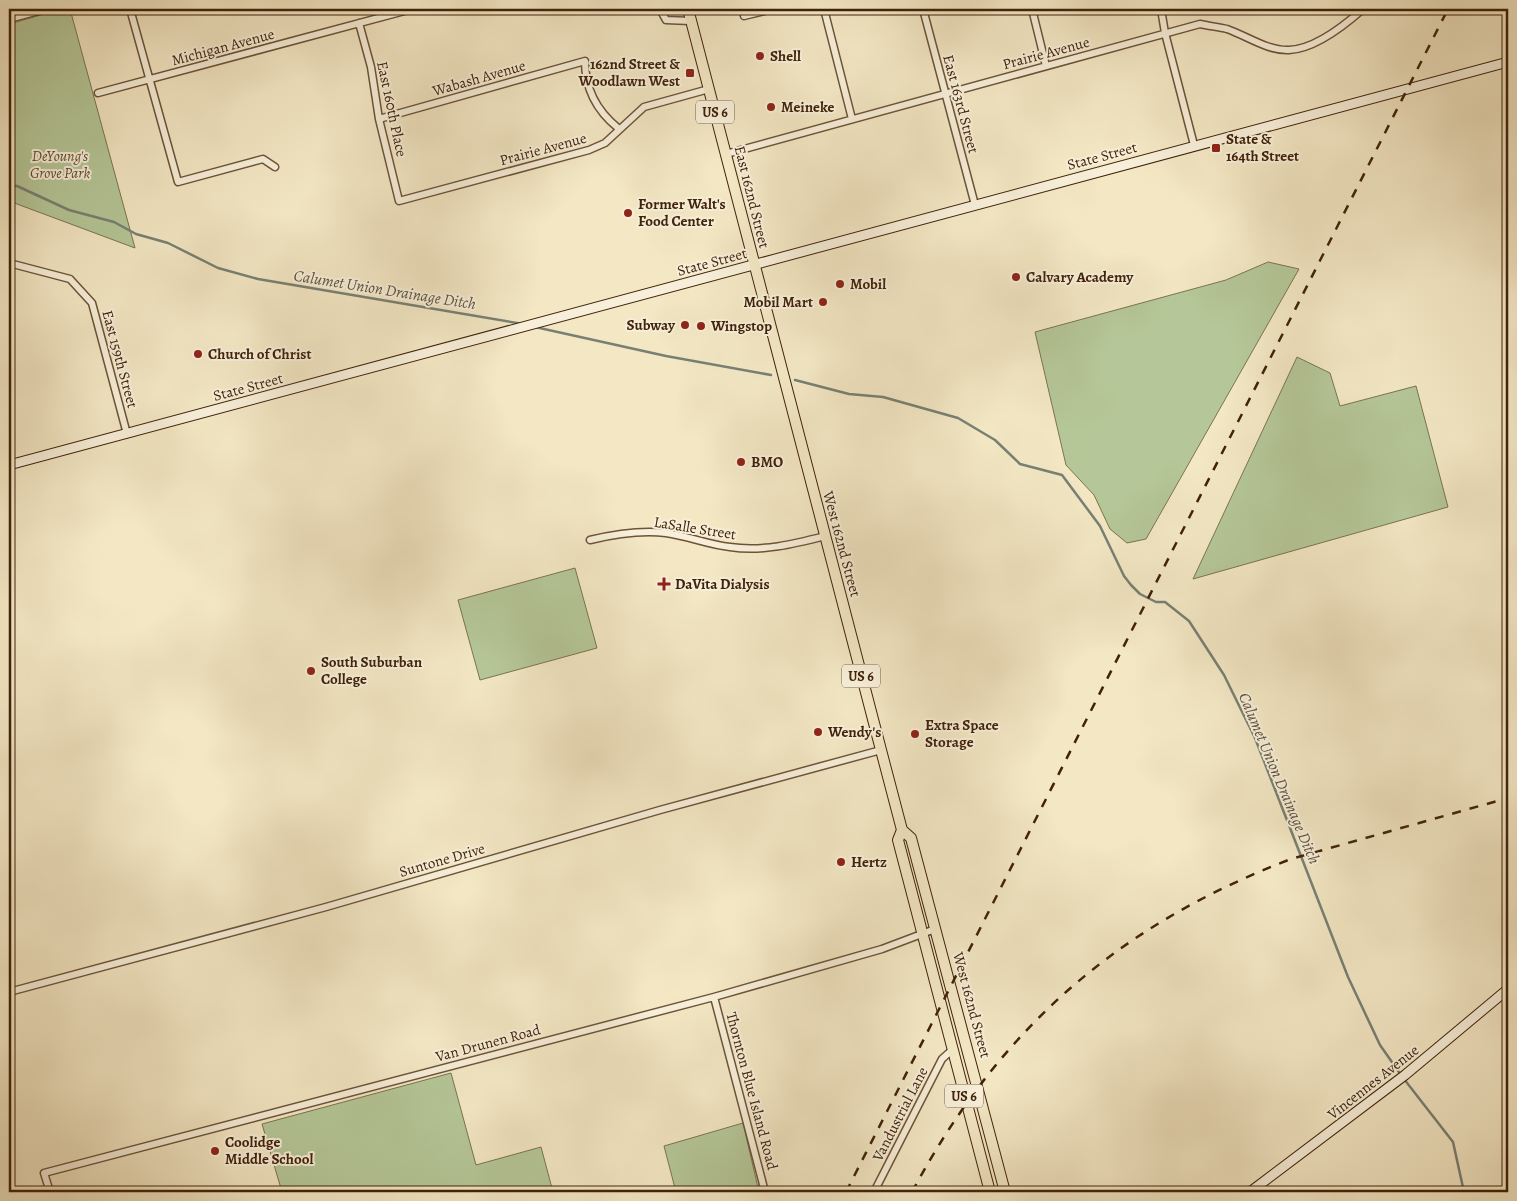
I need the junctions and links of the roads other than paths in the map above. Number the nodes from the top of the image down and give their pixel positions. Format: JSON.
{"nodes":[{"id":1,"x":46,"y":9,"type":"edge"},
{"id":2,"x":130,"y":9,"type":"edge"},
{"id":3,"x":412,"y":9,"type":"edge"},
{"id":4,"x":660,"y":9,"type":"edge"},
{"id":5,"x":688,"y":9,"type":"edge"},
{"id":6,"x":773,"y":9,"type":"edge"},
{"id":7,"x":824,"y":9,"type":"edge"},
{"id":8,"x":923,"y":9,"type":"edge"},
{"id":9,"x":1032,"y":9,"type":"edge"},
{"id":10,"x":1161,"y":9,"type":"edge"},
{"id":11,"x":1363,"y":9,"type":"edge"},
{"id":12,"x":744,"y":16,"type":"dead end"},
{"id":13,"x":9,"y":19,"type":"edge"},
{"id":14,"x":691,"y":20,"type":"junction"},
{"id":15,"x":360,"y":23,"type":"junction"},
{"id":16,"x":1165,"y":33,"type":"junction"},
{"id":17,"x":1508,"y":62,"type":"edge"},
{"id":18,"x":1046,"y":66,"type":"junction"},
{"id":19,"x":150,"y":79,"type":"junction"},
{"id":20,"x":709,"y":89,"type":"junction"},
{"id":21,"x":98,"y":93,"type":"dead end"},
{"id":22,"x":946,"y":94,"type":"junction"},
{"id":23,"x":379,"y":119,"type":"junction"},
{"id":24,"x":852,"y":120,"type":"junction"},
{"id":25,"x":618,"y":128,"type":"junction"},
{"id":26,"x":1194,"y":145,"type":"junction"},
{"id":27,"x":726,"y":154,"type":"junction"},
{"id":28,"x":275,"y":167,"type":"dead end"},
{"id":29,"x":399,"y":201,"type":"joint"},
{"id":30,"x":974,"y":205,"type":"junction"},
{"id":31,"x":9,"y":263,"type":"edge"},
{"id":32,"x":754,"y":265,"type":"junction"},
{"id":33,"x":128,"y":434,"type":"junction"},
{"id":34,"x":9,"y":466,"type":"edge"},
{"id":35,"x":825,"y":536,"type":"junction"},
{"id":36,"x":590,"y":540,"type":"dead end"},
{"id":37,"x":881,"y":750,"type":"junction"},
{"id":38,"x":902,"y":830,"type":"junction"},
{"id":39,"x":936,"y":929,"type":"junction"},
{"id":40,"x":922,"y":936,"type":"junction"},
{"id":41,"x":1508,"y":989,"type":"edge"},
{"id":42,"x":9,"y":992,"type":"edge"},
{"id":43,"x":714,"y":997,"type":"junction"},
{"id":44,"x":967,"y":1045,"type":"junction"},
{"id":45,"x":952,"y":1050,"type":"junction"},
{"id":46,"x":50,"y":1192,"type":"edge"},
{"id":47,"x":765,"y":1192,"type":"edge"},
{"id":48,"x":874,"y":1192,"type":"edge"},
{"id":49,"x":990,"y":1192,"type":"edge"},
{"id":50,"x":1005,"y":1192,"type":"edge"},
{"id":51,"x":1250,"y":1192,"type":"edge"}],
"edges":[{"from":1,"to":13,"type":"street"},
{"from":2,"to":19,"type":"street"},
{"from":3,"to":15,"type":"street","name":"Michigan Avenue"},
{"from":4,"to":14,"type":"street"},
{"from":5,"to":14,"type":"main road","name":"East 162nd Street","number":"US 6"},
{"from":6,"to":12,"type":"street"},
{"from":7,"to":24,"type":"street"},
{"from":8,"to":22,"type":"street","name":"East 163rd Street"},
{"from":9,"to":18,"type":"street"},
{"from":10,"to":16,"type":"street"},
{"from":11,"to":16,"type":"street","name":"Prairie Avenue"},
{"from":14,"to":20,"type":"main road","name":"East 162nd Street","number":"US 6"},
{"from":15,"to":19,"type":"street","name":"Michigan Avenue"},
{"from":15,"to":23,"type":"street","name":"East 160th Place"},
{"from":16,"to":18,"type":"street","name":"Prairie Avenue"},
{"from":16,"to":26,"type":"street"},
{"from":17,"to":26,"type":"street","name":"State Street"},
{"from":18,"to":22,"type":"street","name":"Prairie Avenue"},
{"from":19,"to":21,"type":"street","name":"Michigan Avenue"},
{"from":19,"to":28,"type":"street"},
{"from":20,"to":25,"type":"street","name":"Prairie Avenue"},
{"from":20,"to":27,"type":"main road","name":"East 162nd Street","number":"US 6"},
{"from":22,"to":24,"type":"street","name":"Prairie Avenue"},
{"from":22,"to":30,"type":"street","name":"East 163rd Street"},
{"from":23,"to":25,"type":"street","name":"Wabash Avenue"},
{"from":23,"to":29,"type":"street","name":"East 160th Place"},
{"from":24,"to":27,"type":"street","name":"Prairie Avenue"},
{"from":25,"to":29,"type":"street","name":"Prairie Avenue"},
{"from":26,"to":30,"type":"street","name":"State Street"},
{"from":27,"to":32,"type":"main road","name":"East 162nd Street","number":"US 6"},
{"from":30,"to":32,"type":"street","name":"State Street"},
{"from":31,"to":33,"type":"street","name":"East 159th Street"},
{"from":32,"to":33,"type":"street","name":"State Street"},
{"from":32,"to":35,"type":"main road","name":"West 162nd Street","number":"US 6"},
{"from":33,"to":34,"type":"street","name":"State Street"},
{"from":35,"to":36,"type":"street","name":"LaSalle Street"},
{"from":35,"to":37,"type":"main road","name":"West 162nd Street","number":"US 6"},
{"from":37,"to":38,"type":"main road","name":"West 162nd Street","number":"US 6"},
{"from":37,"to":42,"type":"street","name":"Suntone Drive"},
{"from":38,"to":39,"type":"main road","name":"West 162nd Street","number":"US 6"},
{"from":38,"to":40,"type":"main road","name":"West 162nd Street","number":"US 6"},
{"from":39,"to":40,"type":"street","name":"Van Drunen Road"},
{"from":39,"to":44,"type":"main road","name":"West 162nd Street","number":"US 6"},
{"from":40,"to":43,"type":"street","name":"Van Drunen Road"},
{"from":40,"to":45,"type":"main road","name":"West 162nd Street","number":"US 6"},
{"from":41,"to":51,"type":"street","name":"Vincennes Avenue"},
{"from":43,"to":46,"type":"street","name":"Van Drunen Road"},
{"from":43,"to":47,"type":"street","name":"Thornton Blue Island Road"},
{"from":44,"to":45,"type":"main road"},
{"from":44,"to":50,"type":"main road","name":"West 162nd Street","number":"US 6"},
{"from":45,"to":48,"type":"street","name":"Vandustrial Lane"},
{"from":45,"to":49,"type":"main road","name":"West 162nd Street","number":"US 6"}]}
